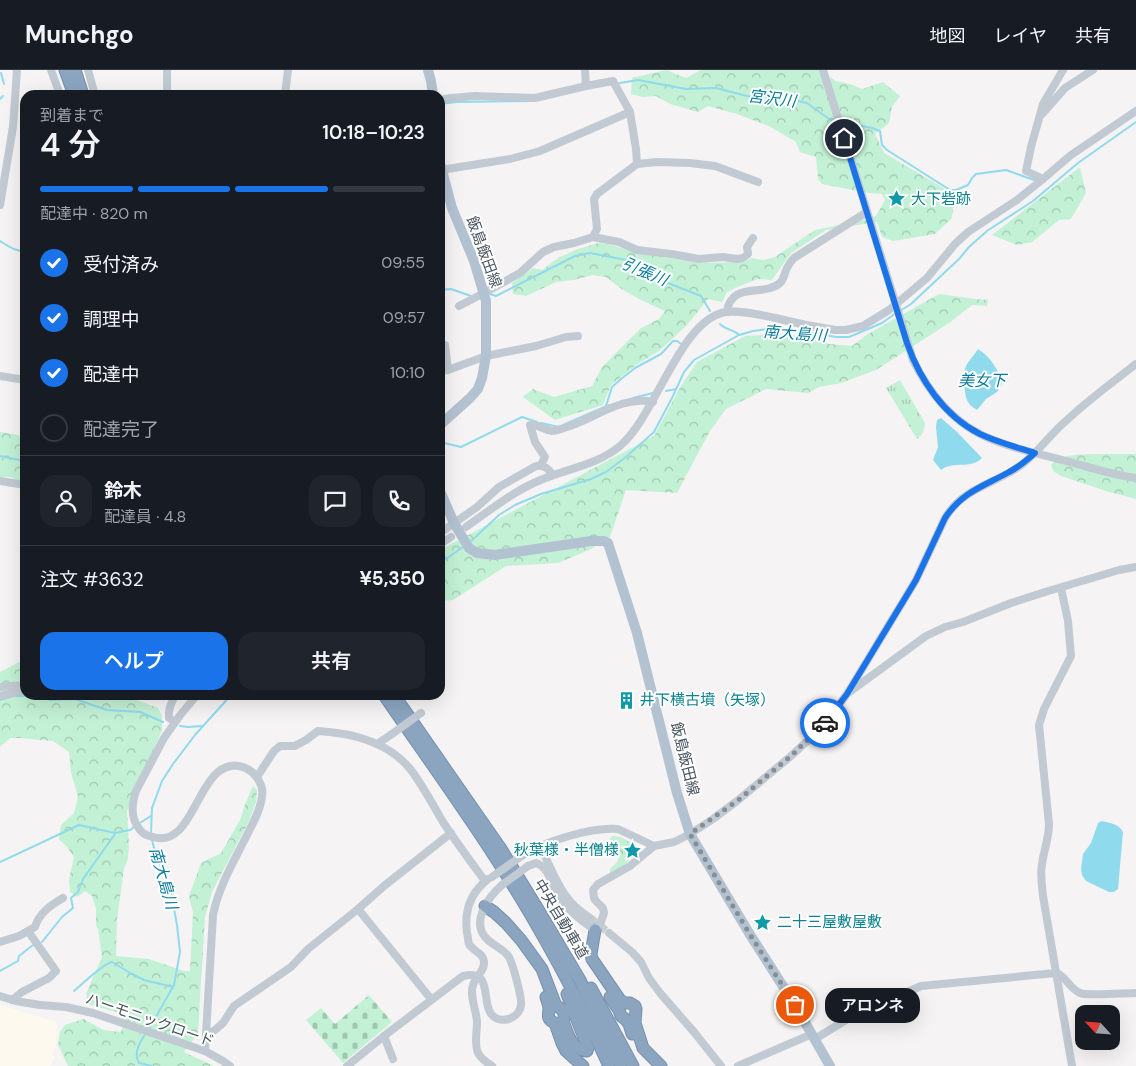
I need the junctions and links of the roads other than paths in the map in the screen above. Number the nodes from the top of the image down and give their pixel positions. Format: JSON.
{"nodes":[{"id":1,"x":51,"y":70,"type":"edge"},
{"id":2,"x":65,"y":70,"type":"edge"},
{"id":3,"x":75,"y":70,"type":"edge"},
{"id":4,"x":88,"y":70,"type":"edge"},
{"id":5,"x":167,"y":70,"type":"edge"},
{"id":6,"x":288,"y":70,"type":"edge"},
{"id":7,"x":428,"y":70,"type":"edge"},
{"id":8,"x":585,"y":70,"type":"edge"},
{"id":9,"x":1063,"y":70,"type":"edge"},
{"id":10,"x":1093,"y":70,"type":"edge"},
{"id":11,"x":15,"y":72,"type":"edge"},
{"id":12,"x":824,"y":73,"type":"edge"},
{"id":13,"x":586,"y":86,"type":"junction"},
{"id":14,"x":58,"y":90,"type":"edge"},
{"id":15,"x":72,"y":90,"type":"edge"},
{"id":16,"x":81,"y":90,"type":"edge"},
{"id":17,"x":94,"y":90,"type":"edge"},
{"id":18,"x":167,"y":90,"type":"edge"},
{"id":19,"x":286,"y":90,"type":"edge"},
{"id":20,"x":432,"y":90,"type":"edge"},
{"id":21,"x":445,"y":99,"type":"edge"},
{"id":22,"x":1136,"y":111,"type":"edge"},
{"id":23,"x":630,"y":112,"type":"junction"},
{"id":24,"x":1040,"y":117,"type":"junction"},
{"id":25,"x":637,"y":164,"type":"junction"},
{"id":26,"x":445,"y":170,"type":"edge"},
{"id":27,"x":1043,"y":179,"type":"junction"},
{"id":28,"x":758,"y":182,"type":"dead end"},
{"id":29,"x":445,"y":184,"type":"edge"},
{"id":30,"x":0,"y":205,"type":"edge"},
{"id":31,"x":867,"y":212,"type":"junction"},
{"id":32,"x":593,"y":237,"type":"junction"},
{"id":33,"x":753,"y":238,"type":"dead end"},
{"id":34,"x":484,"y":293,"type":"junction"},
{"id":35,"x":459,"y":306,"type":"dead end"},
{"id":36,"x":727,"y":312,"type":"junction"},
{"id":37,"x":578,"y":336,"type":"dead end"},
{"id":38,"x":486,"y":356,"type":"junction"},
{"id":39,"x":1136,"y":364,"type":"edge"},
{"id":40,"x":445,"y":370,"type":"edge"},
{"id":41,"x":0,"y":376,"type":"edge"},
{"id":42,"x":20,"y":379,"type":"edge"},
{"id":43,"x":653,"y":402,"type":"junction"},
{"id":44,"x":445,"y":420,"type":"edge"},
{"id":45,"x":1035,"y":453,"type":"junction"},
{"id":46,"x":541,"y":465,"type":"junction"},
{"id":47,"x":553,"y":475,"type":"junction"},
{"id":48,"x":1136,"y":478,"type":"edge"},
{"id":49,"x":0,"y":481,"type":"edge"},
{"id":50,"x":20,"y":484,"type":"edge"},
{"id":51,"x":445,"y":502,"type":"edge"},
{"id":52,"x":454,"y":523,"type":"junction"},
{"id":53,"x":466,"y":527,"type":"dead end"},
{"id":54,"x":445,"y":529,"type":"edge"},
{"id":55,"x":451,"y":537,"type":"dead end"},
{"id":56,"x":445,"y":541,"type":"edge"},
{"id":57,"x":1136,"y":567,"type":"edge"},
{"id":58,"x":1060,"y":588,"type":"junction"},
{"id":59,"x":20,"y":685,"type":"edge"},
{"id":60,"x":0,"y":687,"type":"edge"},
{"id":61,"x":20,"y":691,"type":"edge"},
{"id":62,"x":847,"y":694,"type":"junction"},
{"id":63,"x":0,"y":696,"type":"edge"},
{"id":64,"x":173,"y":700,"type":"edge"},
{"id":65,"x":193,"y":700,"type":"edge"},
{"id":66,"x":387,"y":700,"type":"edge"},
{"id":67,"x":397,"y":700,"type":"edge"},
{"id":68,"x":421,"y":713,"type":"dead end"},
{"id":69,"x":175,"y":722,"type":"junction"},
{"id":70,"x":377,"y":744,"type":"junction"},
{"id":71,"x":257,"y":777,"type":"junction"},
{"id":72,"x":450,"y":833,"type":"junction"},
{"id":73,"x":690,"y":834,"type":"junction"},
{"id":74,"x":540,"y":846,"type":"junction"},
{"id":75,"x":654,"y":846,"type":"junction"},
{"id":76,"x":489,"y":879,"type":"junction"},
{"id":77,"x":63,"y":898,"type":"dead end"},
{"id":78,"x":485,"y":906,"type":"junction"},
{"id":79,"x":358,"y":909,"type":"junction"},
{"id":80,"x":534,"y":911,"type":"junction"},
{"id":81,"x":590,"y":918,"type":"tunnel mouth"},
{"id":82,"x":28,"y":930,"type":"junction"},
{"id":83,"x":595,"y":930,"type":"junction"},
{"id":84,"x":609,"y":933,"type":"tunnel mouth"},
{"id":85,"x":0,"y":942,"type":"edge"},
{"id":86,"x":533,"y":957,"type":"junction"},
{"id":87,"x":1056,"y":973,"type":"junction"},
{"id":88,"x":478,"y":977,"type":"junction"},
{"id":89,"x":1136,"y":993,"type":"edge"},
{"id":90,"x":0,"y":996,"type":"edge"},
{"id":91,"x":431,"y":999,"type":"junction"},
{"id":92,"x":12,"y":1000,"type":"junction"},
{"id":93,"x":207,"y":1034,"type":"junction"},
{"id":94,"x":384,"y":1036,"type":"junction"},
{"id":95,"x":814,"y":1036,"type":"junction"},
{"id":96,"x":205,"y":1050,"type":"junction"},
{"id":97,"x":393,"y":1059,"type":"dead end"},
{"id":98,"x":230,"y":1066,"type":"edge"},
{"id":99,"x":347,"y":1066,"type":"edge"},
{"id":100,"x":492,"y":1066,"type":"edge"},
{"id":101,"x":583,"y":1066,"type":"edge"},
{"id":102,"x":609,"y":1066,"type":"edge"},
{"id":103,"x":621,"y":1066,"type":"edge"},
{"id":104,"x":633,"y":1066,"type":"edge"},
{"id":105,"x":653,"y":1066,"type":"edge"},
{"id":106,"x":661,"y":1066,"type":"edge"},
{"id":107,"x":721,"y":1066,"type":"edge"},
{"id":108,"x":738,"y":1066,"type":"edge"},
{"id":109,"x":830,"y":1066,"type":"edge"},
{"id":110,"x":1072,"y":1066,"type":"edge"}],
"edges":[{"from":1,"to":14,"type":"street"},
{"from":2,"to":15,"type":"highway"},
{"from":3,"to":16,"type":"highway"},
{"from":4,"to":17,"type":"street"},
{"from":5,"to":18,"type":"street"},
{"from":6,"to":19,"type":"street"},
{"from":7,"to":20,"type":"main road"},
{"from":8,"to":13,"type":"street"},
{"from":9,"to":24,"type":"street"},
{"from":10,"to":24,"type":"street"},
{"from":11,"to":30,"type":"street"},
{"from":12,"to":31,"type":"street"},
{"from":13,"to":21,"type":"street"},
{"from":13,"to":23,"type":"street"},
{"from":22,"to":27,"type":"street"},
{"from":23,"to":25,"type":"street"},
{"from":23,"to":26,"type":"street"},
{"from":24,"to":27,"type":"street"},
{"from":25,"to":28,"type":"street"},
{"from":25,"to":32,"type":"street"},
{"from":27,"to":36,"type":"street"},
{"from":29,"to":34,"type":"main road","name":"飯島飯田線"},
{"from":31,"to":36,"type":"street"},
{"from":31,"to":45,"type":"street","bridge":true},
{"from":32,"to":33,"type":"street"},
{"from":32,"to":34,"type":"street"},
{"from":34,"to":35,"type":"street"},
{"from":34,"to":38,"type":"main road","name":"飯島飯田線"},
{"from":36,"to":43,"type":"street"},
{"from":37,"to":38,"type":"street"},
{"from":38,"to":40,"type":"street"},
{"from":38,"to":44,"type":"main road","name":"飯島飯田線"},
{"from":39,"to":45,"type":"street"},
{"from":41,"to":42,"type":"street"},
{"from":43,"to":46,"type":"street"},
{"from":43,"to":47,"type":"street"},
{"from":45,"to":48,"type":"street"},
{"from":45,"to":62,"type":"street"},
{"from":46,"to":47,"type":"street"},
{"from":46,"to":52,"type":"street"},
{"from":47,"to":53,"type":"street"},
{"from":49,"to":50,"type":"street"},
{"from":51,"to":52,"type":"main road","name":"飯島飯田線"},
{"from":52,"to":54,"type":"street"},
{"from":52,"to":73,"type":"main road","name":"飯島飯田線"},
{"from":55,"to":56,"type":"street"},
{"from":57,"to":58,"type":"street"},
{"from":58,"to":62,"type":"street"},
{"from":58,"to":87,"type":"street"},
{"from":59,"to":60,"type":"street"},
{"from":61,"to":63,"type":"street"},
{"from":62,"to":73,"type":"street"},
{"from":64,"to":69,"type":"street"},
{"from":65,"to":69,"type":"street"},
{"from":66,"to":80,"type":"highway","name":"中央自動車道"},
{"from":67,"to":80,"type":"highway","name":"中央自動車道"},
{"from":68,"to":70,"type":"street","bridge":true},
{"from":69,"to":71,"type":"street"},
{"from":70,"to":71,"type":"street"},
{"from":70,"to":72,"type":"street"},
{"from":71,"to":93,"type":"street"},
{"from":72,"to":76,"type":"street"},
{"from":72,"to":79,"type":"street"},
{"from":73,"to":75,"type":"street"},
{"from":73,"to":95,"type":"main road","name":"飯島飯田線"},
{"from":74,"to":75,"type":"street"},
{"from":74,"to":76,"type":"street","bridge":true},
{"from":74,"to":81,"type":"street"},
{"from":75,"to":83,"type":"street"},
{"from":76,"to":88,"type":"street"},
{"from":77,"to":82,"type":"street"},
{"from":78,"to":83,"type":"street","bridge":true},
{"from":78,"to":86,"type":"highway"},
{"from":78,"to":88,"type":"street"},
{"from":79,"to":91,"type":"street"},
{"from":79,"to":93,"type":"street"},
{"from":80,"to":86,"type":"highway"},
{"from":80,"to":102,"type":"highway","name":"中央自動車道"},
{"from":80,"to":103,"type":"highway","name":"中央自動車道"},
{"from":80,"to":104,"type":"highway"},
{"from":82,"to":85,"type":"street"},
{"from":82,"to":92,"type":"street"},
{"from":83,"to":105,"type":"highway"},
{"from":83,"to":106,"type":"highway"},
{"from":84,"to":107,"type":"street"},
{"from":86,"to":101,"type":"highway"},
{"from":87,"to":89,"type":"street"},
{"from":87,"to":95,"type":"street"},
{"from":87,"to":110,"type":"street"},
{"from":88,"to":91,"type":"street"},
{"from":88,"to":100,"type":"street"},
{"from":90,"to":92,"type":"street","name":"ハーモニックロード"},
{"from":91,"to":94,"type":"street"},
{"from":92,"to":96,"type":"street","name":"ハーモニックロード"},
{"from":93,"to":96,"type":"street"},
{"from":94,"to":97,"type":"street"},
{"from":94,"to":99,"type":"street"},
{"from":95,"to":108,"type":"street"},
{"from":95,"to":109,"type":"main road","name":"飯島飯田線"},
{"from":96,"to":98,"type":"street","name":"ハーモニックロード"}]}
